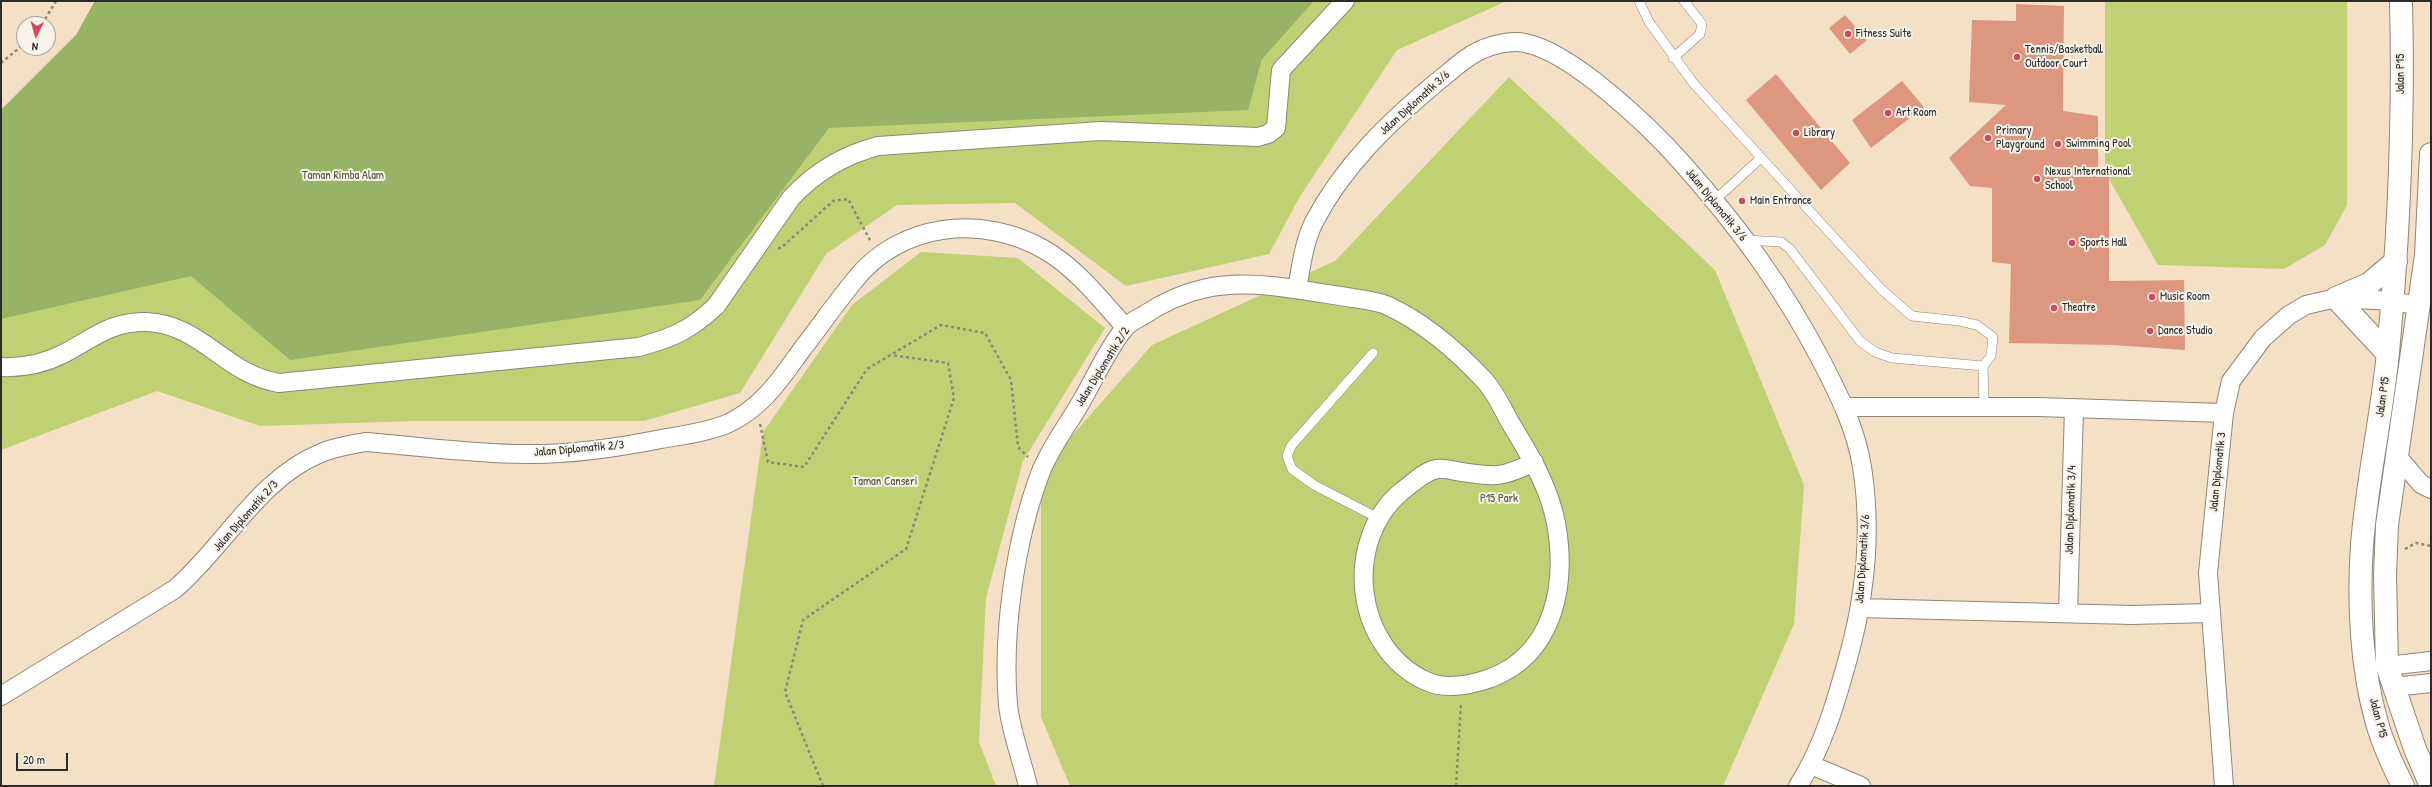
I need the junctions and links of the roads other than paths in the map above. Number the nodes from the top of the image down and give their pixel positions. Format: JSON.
{"nodes":[{"id":1,"x":1345,"y":1,"type":"edge"},
{"id":2,"x":1639,"y":1,"type":"edge"},
{"id":3,"x":1684,"y":1,"type":"edge"},
{"id":4,"x":2401,"y":1,"type":"edge"},
{"id":5,"x":1673,"y":58,"type":"junction"},
{"id":6,"x":2431,"y":154,"type":"edge"},
{"id":7,"x":1761,"y":158,"type":"junction"},
{"id":8,"x":1715,"y":200,"type":"junction"},
{"id":9,"x":1746,"y":240,"type":"junction"},
{"id":10,"x":2396,"y":261,"type":"junction"},
{"id":11,"x":1297,"y":288,"type":"junction"},
{"id":12,"x":2336,"y":298,"type":"junction"},
{"id":13,"x":2392,"y":301,"type":"junction"},
{"id":14,"x":2419,"y":306,"type":"junction"},
{"id":15,"x":1125,"y":327,"type":"junction"},
{"id":16,"x":1373,"y":353,"type":"dead end"},
{"id":17,"x":2388,"y":354,"type":"junction"},
{"id":18,"x":1983,"y":366,"type":"junction"},
{"id":19,"x":1,"y":367,"type":"edge"},
{"id":20,"x":1845,"y":407,"type":"junction"},
{"id":21,"x":1984,"y":407,"type":"junction"},
{"id":22,"x":2074,"y":408,"type":"junction"},
{"id":23,"x":2224,"y":413,"type":"junction"},
{"id":24,"x":2397,"y":456,"type":"junction"},
{"id":25,"x":1534,"y":462,"type":"junction"},
{"id":26,"x":2431,"y":489,"type":"edge"},
{"id":27,"x":1378,"y":518,"type":"junction"},
{"id":28,"x":1860,"y":608,"type":"junction"},
{"id":29,"x":2068,"y":613,"type":"junction"},
{"id":30,"x":2210,"y":613,"type":"junction"},
{"id":31,"x":2431,"y":661,"type":"edge"},
{"id":32,"x":2387,"y":666,"type":"junction"},
{"id":33,"x":2431,"y":683,"type":"edge"},
{"id":34,"x":2393,"y":687,"type":"junction"},
{"id":35,"x":1,"y":696,"type":"edge"},
{"id":36,"x":1811,"y":765,"type":"junction"},
{"id":37,"x":1028,"y":786,"type":"edge"},
{"id":38,"x":1798,"y":786,"type":"edge"},
{"id":39,"x":1861,"y":786,"type":"edge"},
{"id":40,"x":2224,"y":786,"type":"edge"},
{"id":41,"x":2402,"y":786,"type":"edge"},
{"id":42,"x":2431,"y":786,"type":"edge"}],
"edges":[{"from":1,"to":19,"type":"street"},
{"from":2,"to":5,"type":"lane"},
{"from":3,"to":5,"type":"lane"},
{"from":4,"to":10,"type":"street","name":"Jalan P15"},
{"from":5,"to":7,"type":"lane"},
{"from":6,"to":14,"type":"street","name":"Jalan P15"},
{"from":7,"to":8,"type":"lane"},
{"from":7,"to":18,"type":"lane"},
{"from":8,"to":9,"type":"street","name":"Jalan Diplomatik 3/6"},
{"from":8,"to":11,"type":"street","name":"Jalan Diplomatik 3/6"},
{"from":9,"to":18,"type":"lane"},
{"from":9,"to":20,"type":"street","name":"Jalan Diplomatik 3/6"},
{"from":10,"to":12,"type":"street"},
{"from":10,"to":13,"type":"street","name":"Jalan P15"},
{"from":11,"to":15,"type":"street","name":"Jalan Diplomatik 2/2"},
{"from":11,"to":25,"type":"street","name":"Jalan Diplomatik 2/2"},
{"from":12,"to":13,"type":"street","name":"Jalan Diplomatik 3"},
{"from":12,"to":17,"type":"street"},
{"from":12,"to":23,"type":"street","name":"Jalan Diplomatik 3"},
{"from":13,"to":14,"type":"street","name":"Jalan Diplomatik 3"},
{"from":13,"to":17,"type":"street","name":"Jalan P15"},
{"from":14,"to":24,"type":"street","name":"Jalan P15"},
{"from":15,"to":35,"type":"street","name":"Jalan Diplomatik 2/3"},
{"from":15,"to":37,"type":"street","name":"Jalan Diplomatik 2/2"},
{"from":16,"to":27,"type":"lane"},
{"from":17,"to":41,"type":"street","name":"Jalan P15"},
{"from":18,"to":21,"type":"lane"},
{"from":20,"to":21,"type":"street"},
{"from":20,"to":28,"type":"street","name":"Jalan Diplomatik 3/6"},
{"from":21,"to":22,"type":"street"},
{"from":22,"to":23,"type":"street"},
{"from":22,"to":29,"type":"street","name":"Jalan Diplomatik 3/4"},
{"from":23,"to":30,"type":"street","name":"Jalan Diplomatik 3"},
{"from":24,"to":26,"type":"street"},
{"from":24,"to":32,"type":"street","name":"Jalan P15"},
{"from":25,"to":27,"type":"street","name":"Jalan Diplomatik 2/2"},
{"from":25,"to":27,"type":"street","name":"Jalan Diplomatik 2/2"},
{"from":28,"to":29,"type":"street"},
{"from":28,"to":36,"type":"street","name":"Jalan Diplomatik 3/6"},
{"from":29,"to":30,"type":"street"},
{"from":30,"to":40,"type":"street","name":"Jalan Diplomatik 3"},
{"from":31,"to":32,"type":"street"},
{"from":32,"to":34,"type":"street","name":"Jalan P15"},
{"from":33,"to":34,"type":"street"},
{"from":34,"to":42,"type":"street","name":"Jalan P15"},
{"from":36,"to":38,"type":"street","name":"Jalan Diplomatik 3/6"},
{"from":36,"to":39,"type":"street"}]}
